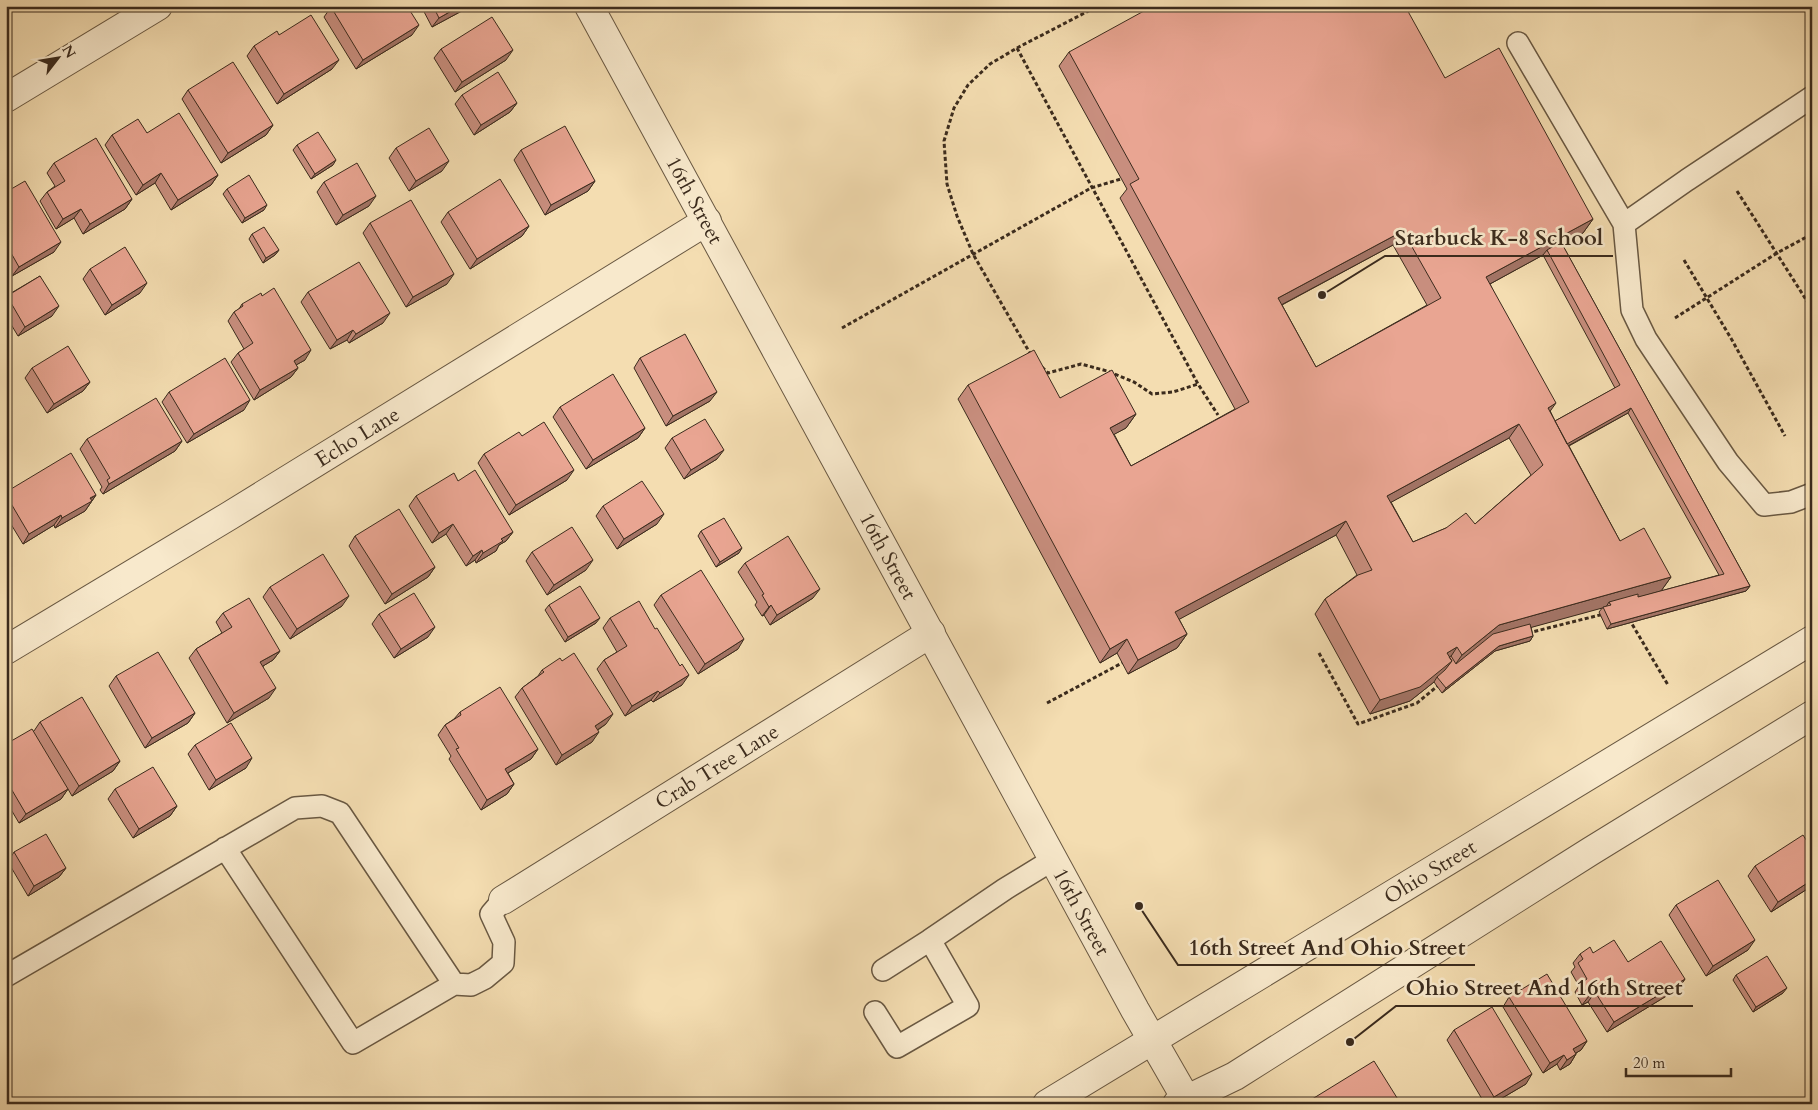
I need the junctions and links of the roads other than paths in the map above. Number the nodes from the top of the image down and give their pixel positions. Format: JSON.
{"nodes":[{"id":1,"x":158,"y":6,"type":"edge"},
{"id":2,"x":589,"y":6,"type":"edge"},
{"id":3,"x":1518,"y":43,"type":"dead end"},
{"id":4,"x":1812,"y":97,"type":"edge"},
{"id":5,"x":6,"y":98,"type":"edge"},
{"id":6,"x":707,"y":222,"type":"junction"},
{"id":7,"x":1624,"y":224,"type":"junction"},
{"id":8,"x":1812,"y":494,"type":"edge"},
{"id":9,"x":931,"y":633,"type":"junction"},
{"id":10,"x":1812,"y":640,"type":"edge"},
{"id":11,"x":6,"y":650,"type":"edge"},
{"id":12,"x":1812,"y":716,"type":"edge"},
{"id":13,"x":225,"y":848,"type":"junction"},
{"id":14,"x":1054,"y":858,"type":"junction"},
{"id":15,"x":503,"y":900,"type":"joint"},
{"id":16,"x":930,"y":940,"type":"junction"},
{"id":17,"x":883,"y":970,"type":"dead end"},
{"id":18,"x":6,"y":976,"type":"edge"},
{"id":19,"x":454,"y":984,"type":"junction"},
{"id":20,"x":875,"y":1012,"type":"dead end"},
{"id":21,"x":1152,"y":1040,"type":"junction"},
{"id":22,"x":1184,"y":1102,"type":"edge"},
{"id":23,"x":1047,"y":1104,"type":"edge"}],
"edges":[{"from":1,"to":5,"type":"street"},
{"from":2,"to":6,"type":"street","name":"16th Street"},
{"from":3,"to":7,"type":"lane"},
{"from":4,"to":7,"type":"lane"},
{"from":6,"to":9,"type":"street","name":"16th Street"},
{"from":6,"to":11,"type":"street","name":"Echo Lane"},
{"from":7,"to":8,"type":"lane"},
{"from":9,"to":14,"type":"street","name":"16th Street"},
{"from":9,"to":15,"type":"street","name":"Crab Tree Lane"},
{"from":10,"to":21,"type":"street","name":"Ohio Street"},
{"from":12,"to":22,"type":"street"},
{"from":13,"to":18,"type":"lane"},
{"from":13,"to":19,"type":"lane"},
{"from":13,"to":19,"type":"lane"},
{"from":14,"to":16,"type":"lane"},
{"from":14,"to":21,"type":"street","name":"16th Street"},
{"from":15,"to":19,"type":"lane"},
{"from":16,"to":17,"type":"lane"},
{"from":16,"to":20,"type":"lane"},
{"from":21,"to":22,"type":"street","name":"16th Street"},
{"from":21,"to":23,"type":"street","name":"Ohio Street"}]}
